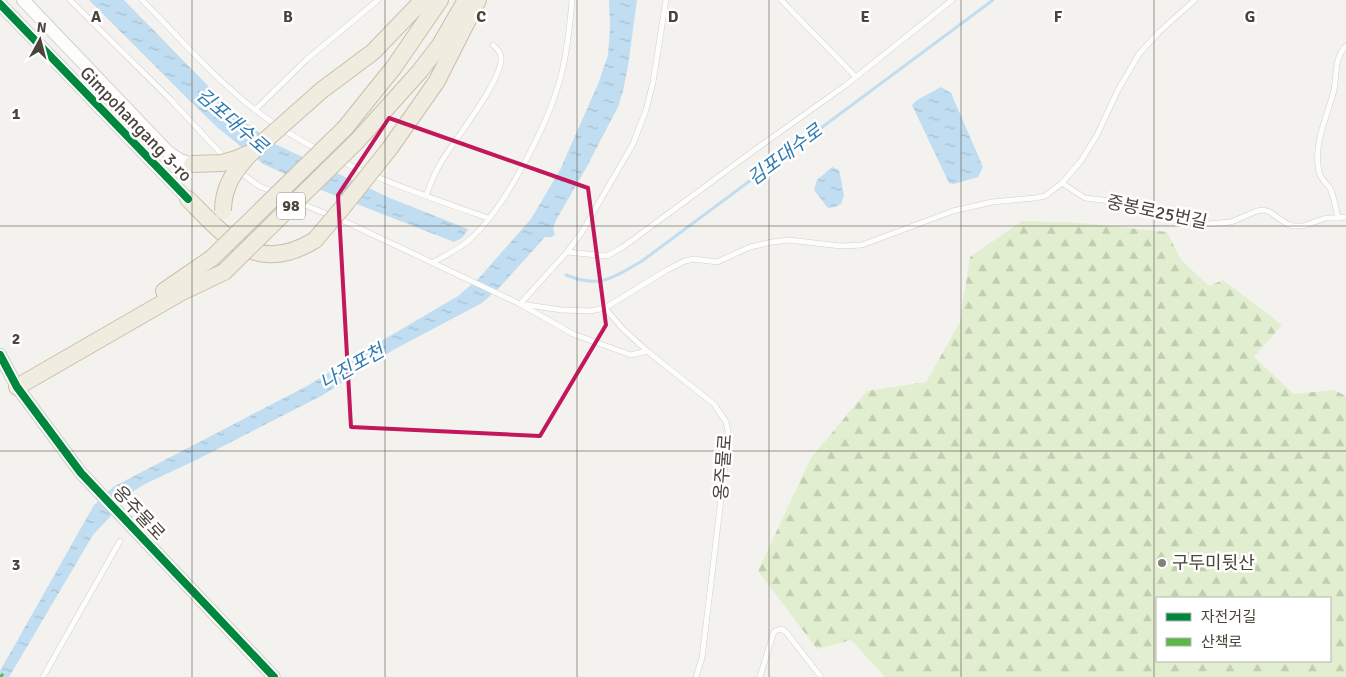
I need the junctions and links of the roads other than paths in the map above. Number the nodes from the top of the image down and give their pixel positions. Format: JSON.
{"nodes":[{"id":1,"x":23,"y":0,"type":"edge"},
{"id":2,"x":70,"y":0,"type":"edge"},
{"id":3,"x":142,"y":0,"type":"edge"},
{"id":4,"x":378,"y":0,"type":"edge"},
{"id":5,"x":423,"y":0,"type":"edge"},
{"id":6,"x":440,"y":0,"type":"edge"},
{"id":7,"x":466,"y":0,"type":"edge"},
{"id":8,"x":478,"y":0,"type":"edge"},
{"id":9,"x":572,"y":0,"type":"edge"},
{"id":10,"x":666,"y":0,"type":"edge"},
{"id":11,"x":781,"y":0,"type":"edge"},
{"id":12,"x":952,"y":0,"type":"edge"},
{"id":13,"x":1195,"y":0,"type":"edge"},
{"id":14,"x":2,"y":6,"type":"edge"},
{"id":15,"x":492,"y":45,"type":"dead end"},
{"id":16,"x":1346,"y":46,"type":"edge"},
{"id":17,"x":856,"y":77,"type":"junction"},
{"id":18,"x":255,"y":110,"type":"junction"},
{"id":19,"x":252,"y":152,"type":"junction"},
{"id":20,"x":192,"y":164,"type":"joint"},
{"id":21,"x":1062,"y":183,"type":"junction"},
{"id":22,"x":426,"y":196,"type":"junction"},
{"id":23,"x":188,"y":199,"type":"joint"},
{"id":24,"x":488,"y":218,"type":"junction"},
{"id":25,"x":1338,"y":218,"type":"junction"},
{"id":26,"x":1346,"y":218,"type":"edge"},
{"id":27,"x":239,"y":246,"type":"junction"},
{"id":28,"x":567,"y":252,"type":"junction"},
{"id":29,"x":432,"y":263,"type":"junction"},
{"id":30,"x":520,"y":304,"type":"junction"},
{"id":31,"x":605,"y":308,"type":"junction"},
{"id":32,"x":647,"y":351,"type":"junction"},
{"id":33,"x":0,"y":355,"type":"edge"},
{"id":34,"x":15,"y":382,"type":"junction"},
{"id":35,"x":120,"y":541,"type":"dead end"},
{"id":36,"x":43,"y":677,"type":"edge"},
{"id":37,"x":274,"y":677,"type":"edge"},
{"id":38,"x":696,"y":677,"type":"edge"},
{"id":39,"x":760,"y":677,"type":"edge"},
{"id":40,"x":821,"y":677,"type":"edge"}],
"edges":[{"from":1,"to":20,"type":"street","name":"Gimpohangang 3-ro"},
{"from":2,"to":29,"type":"lane"},
{"from":3,"to":18,"type":"lane"},
{"from":4,"to":18,"type":"lane"},
{"from":5,"to":19,"type":"highway","bridge":true},
{"from":6,"to":34,"type":"highway","number":"98","bridge":true},
{"from":7,"to":34,"type":"highway","number":"98","bridge":true},
{"from":8,"to":27,"type":"highway","bridge":true},
{"from":9,"to":24,"type":"lane"},
{"from":10,"to":28,"type":"lane"},
{"from":11,"to":17,"type":"lane"},
{"from":12,"to":17,"type":"lane"},
{"from":13,"to":21,"type":"lane"},
{"from":14,"to":23,"type":"street","name":"Gimpohangang 3-ro"},
{"from":15,"to":22,"type":"lane"},
{"from":16,"to":25,"type":"lane"},
{"from":17,"to":28,"type":"lane"},
{"from":18,"to":22,"type":"lane"},
{"from":19,"to":20,"type":"highway","bridge":true},
{"from":19,"to":27,"type":"highway","bridge":true},
{"from":21,"to":25,"type":"lane","name":"중봉로25번길"},
{"from":21,"to":31,"type":"lane"},
{"from":22,"to":24,"type":"lane"},
{"from":23,"to":27,"type":"highway"},
{"from":24,"to":29,"type":"lane"},
{"from":25,"to":26,"type":"lane","name":"중봉로25번길"},
{"from":28,"to":30,"type":"lane"},
{"from":29,"to":30,"type":"lane"},
{"from":30,"to":31,"type":"lane"},
{"from":30,"to":32,"type":"lane"},
{"from":31,"to":32,"type":"lane","name":"옹주물로"},
{"from":32,"to":38,"type":"lane","name":"옹주물로"},
{"from":33,"to":34,"type":"street","name":"옹주물로"},
{"from":34,"to":37,"type":"street","name":"옹주물로"},
{"from":35,"to":36,"type":"lane"},
{"from":39,"to":40,"type":"lane"}]}
